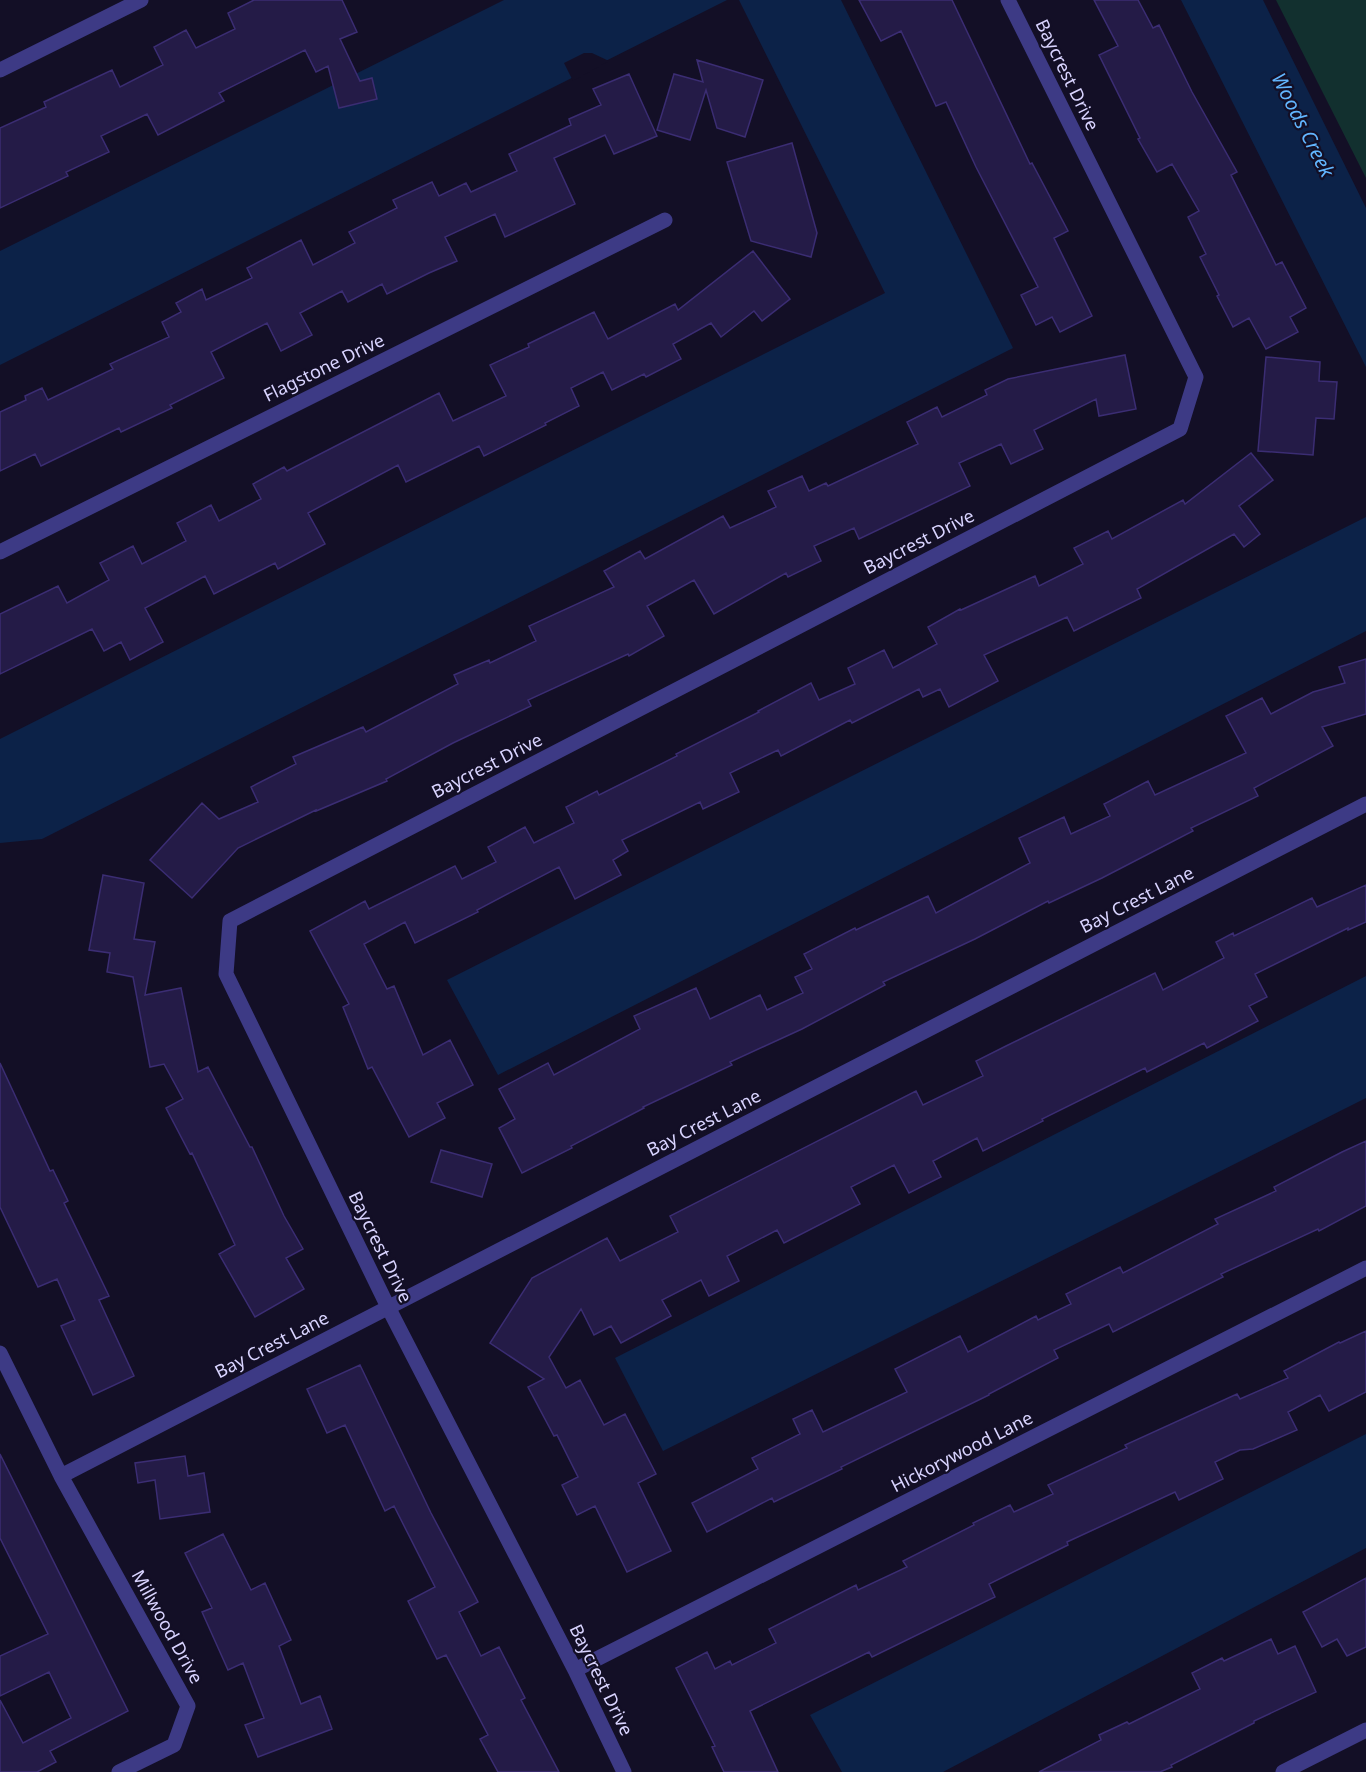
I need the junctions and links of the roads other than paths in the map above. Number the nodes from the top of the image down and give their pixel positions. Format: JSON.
{"nodes":[{"id":1,"x":141,"y":0,"type":"edge"},
{"id":2,"x":1008,"y":0,"type":"edge"},
{"id":3,"x":0,"y":70,"type":"edge"},
{"id":4,"x":665,"y":220,"type":"dead end"},
{"id":5,"x":0,"y":552,"type":"edge"},
{"id":6,"x":1366,"y":804,"type":"edge"},
{"id":7,"x":1366,"y":1268,"type":"edge"},
{"id":8,"x":388,"y":1307,"type":"junction"},
{"id":9,"x":0,"y":1353,"type":"edge"},
{"id":10,"x":61,"y":1476,"type":"junction"},
{"id":11,"x":575,"y":1670,"type":"junction"},
{"id":12,"x":1366,"y":1730,"type":"edge"},
{"id":13,"x":119,"y":1772,"type":"edge"},
{"id":14,"x":624,"y":1772,"type":"edge"},
{"id":15,"x":1283,"y":1772,"type":"edge"}],
"edges":[{"from":1,"to":3,"type":"street"},
{"from":2,"to":8,"type":"street","name":"Baycrest Drive"},
{"from":4,"to":5,"type":"street","name":"Flagstone Drive"},
{"from":6,"to":8,"type":"street","name":"Bay Crest Lane"},
{"from":7,"to":11,"type":"street","name":"Hickorywood Lane"},
{"from":8,"to":10,"type":"street","name":"Bay Crest Lane"},
{"from":8,"to":11,"type":"street","name":"Baycrest Drive"},
{"from":9,"to":10,"type":"street","name":"Millwood Drive"},
{"from":10,"to":13,"type":"street","name":"Millwood Drive"},
{"from":11,"to":14,"type":"street","name":"Baycrest Drive"},
{"from":12,"to":15,"type":"street"}]}
